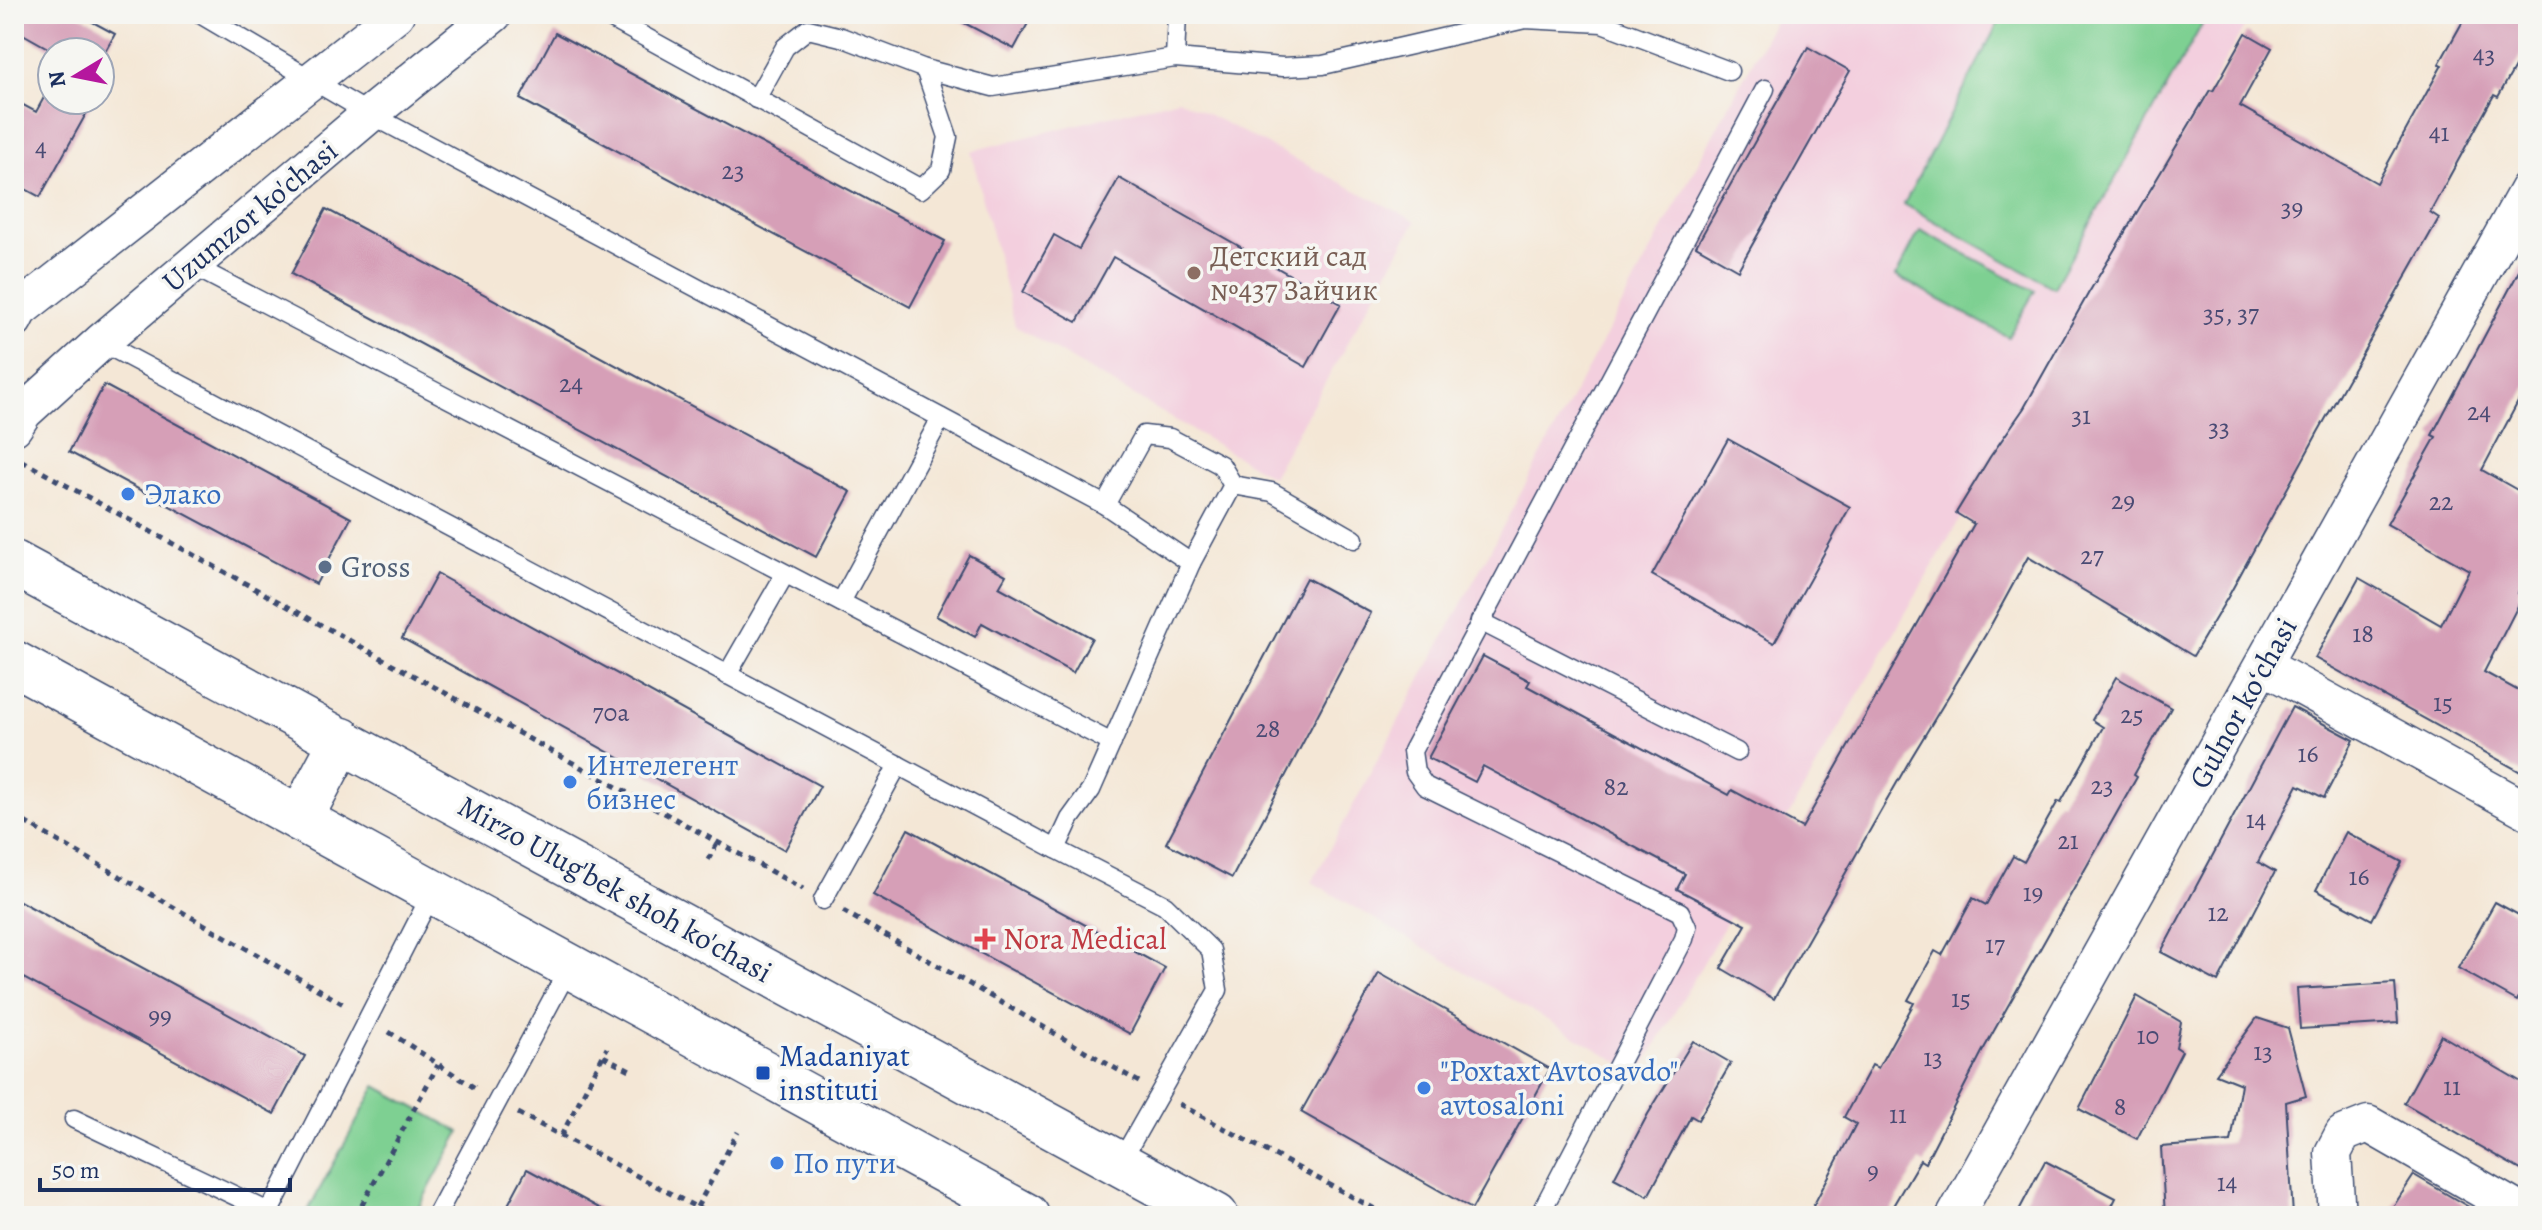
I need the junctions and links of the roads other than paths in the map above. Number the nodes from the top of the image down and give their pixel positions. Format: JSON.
{"nodes":[{"id":1,"x":200,"y":14,"type":"edge"},
{"id":2,"x":396,"y":14,"type":"edge"},
{"id":3,"x":494,"y":14,"type":"edge"},
{"id":4,"x":603,"y":14,"type":"edge"},
{"id":5,"x":1177,"y":14,"type":"edge"},
{"id":6,"x":1175,"y":58,"type":"junction"},
{"id":7,"x":925,"y":69,"type":"junction"},
{"id":8,"x":1729,"y":71,"type":"dead end"},
{"id":9,"x":312,"y":80,"type":"junction"},
{"id":10,"x":1765,"y":89,"type":"dead end"},
{"id":11,"x":756,"y":99,"type":"junction"},
{"id":12,"x":370,"y":114,"type":"junction"},
{"id":13,"x":2528,"y":189,"type":"edge"},
{"id":14,"x":193,"y":266,"type":"junction"},
{"id":15,"x":14,"y":320,"type":"edge"},
{"id":16,"x":101,"y":342,"type":"junction"},
{"id":17,"x":941,"y":418,"type":"junction"},
{"id":18,"x":14,"y":427,"type":"edge"},
{"id":19,"x":1233,"y":485,"type":"junction"},
{"id":20,"x":1105,"y":505,"type":"junction"},
{"id":21,"x":1354,"y":539,"type":"dead end"},
{"id":22,"x":14,"y":563,"type":"edge"},
{"id":23,"x":1191,"y":563,"type":"junction"},
{"id":24,"x":785,"y":574,"type":"junction"},
{"id":25,"x":841,"y":602,"type":"junction"},
{"id":26,"x":1480,"y":621,"type":"junction"},
{"id":27,"x":14,"y":663,"type":"edge"},
{"id":28,"x":2264,"y":666,"type":"junction"},
{"id":29,"x":727,"y":675,"type":"junction"},
{"id":30,"x":342,"y":740,"type":"junction"},
{"id":31,"x":1112,"y":743,"type":"junction"},
{"id":32,"x":1737,"y":752,"type":"dead end"},
{"id":33,"x":898,"y":765,"type":"junction"},
{"id":34,"x":2528,"y":811,"type":"edge"},
{"id":35,"x":300,"y":819,"type":"junction"},
{"id":36,"x":1056,"y":849,"type":"junction"},
{"id":37,"x":433,"y":891,"type":"junction"},
{"id":38,"x":823,"y":900,"type":"road end"},
{"id":39,"x":570,"y":966,"type":"junction"},
{"id":40,"x":74,"y":1119,"type":"dead end"},
{"id":41,"x":1120,"y":1163,"type":"junction"},
{"id":42,"x":268,"y":1214,"type":"edge"},
{"id":43,"x":436,"y":1216,"type":"edge"},
{"id":44,"x":1027,"y":1216,"type":"edge"},
{"id":45,"x":1216,"y":1216,"type":"edge"},
{"id":46,"x":1539,"y":1216,"type":"edge"},
{"id":47,"x":1955,"y":1216,"type":"edge"},
{"id":48,"x":2337,"y":1216,"type":"edge"},
{"id":49,"x":2528,"y":1216,"type":"edge"}],
"edges":[{"from":1,"to":9,"type":"lane"},
{"from":2,"to":9,"type":"street"},
{"from":3,"to":12,"type":"street","name":"Uzumzor ko'chasi"},
{"from":4,"to":11,"type":"lane"},
{"from":5,"to":6,"type":"lane"},
{"from":6,"to":7,"type":"lane"},
{"from":6,"to":8,"type":"lane"},
{"from":7,"to":11,"type":"lane"},
{"from":7,"to":11,"type":"lane"},
{"from":9,"to":12,"type":"lane"},
{"from":9,"to":15,"type":"street"},
{"from":10,"to":26,"type":"lane"},
{"from":12,"to":14,"type":"street","name":"Uzumzor ko'chasi"},
{"from":12,"to":17,"type":"lane"},
{"from":13,"to":28,"type":"street","name":"Gulnor koʻchasi"},
{"from":14,"to":16,"type":"street","name":"Uzumzor ko'chasi"},
{"from":14,"to":24,"type":"lane"},
{"from":16,"to":18,"type":"street","name":"Uzumzor ko'chasi"},
{"from":16,"to":29,"type":"lane"},
{"from":17,"to":20,"type":"lane"},
{"from":17,"to":25,"type":"lane"},
{"from":19,"to":20,"type":"lane"},
{"from":19,"to":21,"type":"lane"},
{"from":19,"to":23,"type":"lane"},
{"from":20,"to":23,"type":"lane"},
{"from":22,"to":30,"type":"main road","name":"Mirzo Ulug'bek shoh ko'chasi"},
{"from":23,"to":31,"type":"lane"},
{"from":24,"to":25,"type":"lane"},
{"from":24,"to":29,"type":"lane"},
{"from":25,"to":31,"type":"lane"},
{"from":26,"to":32,"type":"lane"},
{"from":26,"to":46,"type":"lane"},
{"from":27,"to":35,"type":"main road"},
{"from":28,"to":34,"type":"street"},
{"from":28,"to":47,"type":"street","name":"Gulnor koʻchasi"},
{"from":29,"to":33,"type":"lane"},
{"from":30,"to":35,"type":"main road"},
{"from":30,"to":41,"type":"main road","name":"Mirzo Ulug'bek shoh ko'chasi"},
{"from":31,"to":36,"type":"lane"},
{"from":33,"to":36,"type":"lane"},
{"from":33,"to":38,"type":"lane"},
{"from":35,"to":37,"type":"main road"},
{"from":36,"to":41,"type":"lane"},
{"from":37,"to":39,"type":"main road"},
{"from":37,"to":42,"type":"lane"},
{"from":39,"to":43,"type":"lane"},
{"from":39,"to":44,"type":"main road"},
{"from":40,"to":42,"type":"lane"},
{"from":41,"to":45,"type":"main road","name":"Mirzo Ulug'bek shoh ko'chasi"},
{"from":48,"to":49,"type":"street"}]}
